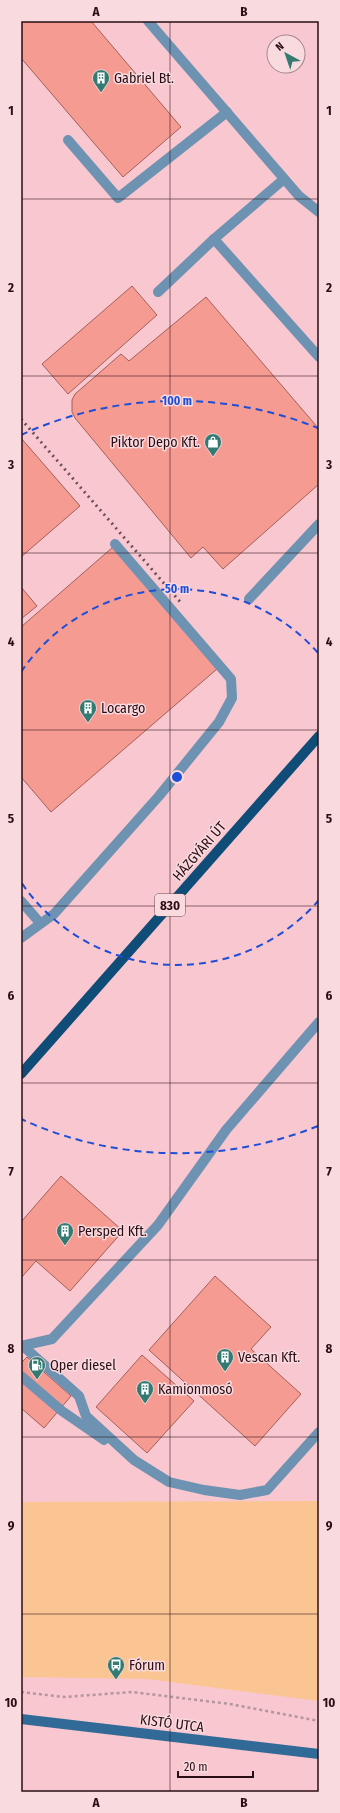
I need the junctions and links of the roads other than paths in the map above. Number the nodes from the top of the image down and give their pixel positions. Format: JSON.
{"nodes":[{"id":1,"x":148,"y":21,"type":"edge"},
{"id":2,"x":227,"y":112,"type":"junction"},
{"id":3,"x":68,"y":140,"type":"dead end"},
{"id":4,"x":284,"y":179,"type":"junction"},
{"id":5,"x":319,"y":212,"type":"edge"},
{"id":6,"x":214,"y":239,"type":"junction"},
{"id":7,"x":158,"y":292,"type":"dead end"},
{"id":8,"x":319,"y":357,"type":"edge"},
{"id":9,"x":319,"y":524,"type":"edge"},
{"id":10,"x":115,"y":544,"type":"dead end"},
{"id":11,"x":249,"y":599,"type":"dead end"},
{"id":12,"x":319,"y":736,"type":"edge"},
{"id":13,"x":21,"y":901,"type":"edge"},
{"id":14,"x":40,"y":923,"type":"junction"},
{"id":15,"x":21,"y":938,"type":"edge"},
{"id":16,"x":319,"y":1022,"type":"edge"},
{"id":17,"x":21,"y":1074,"type":"edge"},
{"id":18,"x":22,"y":1346,"type":"edge"},
{"id":19,"x":21,"y":1376,"type":"edge"},
{"id":20,"x":319,"y":1432,"type":"edge"},
{"id":21,"x":134,"y":1460,"type":"junction"},
{"id":22,"x":21,"y":1719,"type":"edge"},
{"id":23,"x":319,"y":1754,"type":"edge"}],
"edges":[{"from":1,"to":2,"type":"lane"},
{"from":2,"to":3,"type":"lane"},
{"from":2,"to":4,"type":"lane"},
{"from":4,"to":5,"type":"lane"},
{"from":4,"to":6,"type":"lane"},
{"from":6,"to":7,"type":"lane"},
{"from":6,"to":8,"type":"lane"},
{"from":9,"to":11,"type":"lane"},
{"from":10,"to":14,"type":"lane"},
{"from":12,"to":17,"type":"main road","name":"HÁZGYÁRI ÚT","number":"830"},
{"from":13,"to":14,"type":"lane"},
{"from":14,"to":15,"type":"lane"},
{"from":16,"to":18,"type":"lane"},
{"from":18,"to":21,"type":"lane"},
{"from":19,"to":21,"type":"lane"},
{"from":20,"to":21,"type":"lane"},
{"from":22,"to":23,"type":"street","name":"KISTÓ UTCA"}]}
